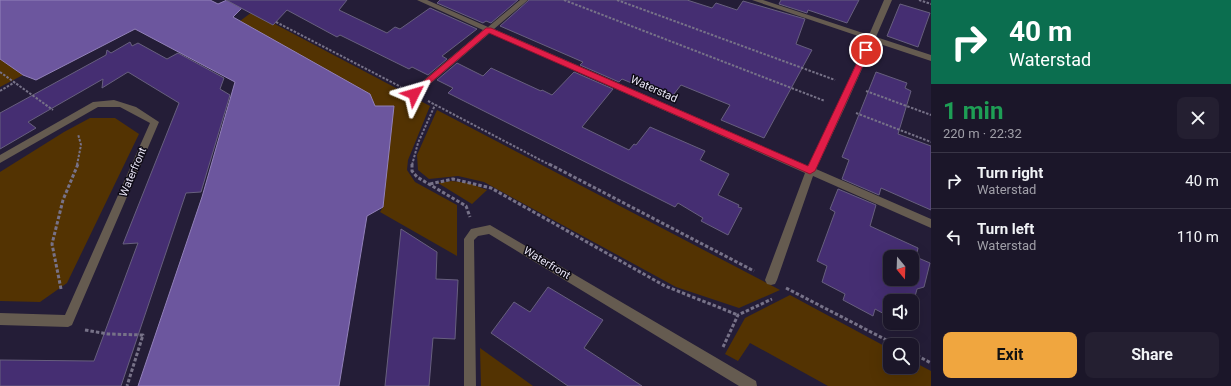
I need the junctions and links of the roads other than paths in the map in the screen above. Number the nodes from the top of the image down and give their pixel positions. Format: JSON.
{"nodes":[{"id":1,"x":421,"y":0,"type":"edge"},
{"id":2,"x":524,"y":0,"type":"edge"},
{"id":3,"x":756,"y":0,"type":"edge"},
{"id":4,"x":888,"y":0,"type":"edge"},
{"id":5,"x":489,"y":30,"type":"junction"},
{"id":6,"x":872,"y":39,"type":"junction"},
{"id":7,"x":931,"y":58,"type":"edge"},
{"id":8,"x":414,"y":94,"type":"road end"},
{"id":9,"x":0,"y":159,"type":"edge"},
{"id":10,"x":810,"y":171,"type":"junction"},
{"id":11,"x":931,"y":224,"type":"edge"},
{"id":12,"x":771,"y":280,"type":"road end"},
{"id":13,"x":0,"y":319,"type":"edge"},
{"id":14,"x":470,"y":386,"type":"edge"},
{"id":15,"x":751,"y":386,"type":"edge"}],
"edges":[{"from":1,"to":5,"type":"street","name":"Waterstad"},
{"from":2,"to":5,"type":"street"},
{"from":3,"to":6,"type":"street"},
{"from":4,"to":6,"type":"street"},
{"from":5,"to":8,"type":"street"},
{"from":5,"to":10,"type":"street","name":"Waterstad"},
{"from":6,"to":7,"type":"street"},
{"from":6,"to":10,"type":"street"},
{"from":9,"to":13,"type":"street","name":"Waterfront"},
{"from":10,"to":11,"type":"street","name":"Waterstad"},
{"from":10,"to":12,"type":"street"},
{"from":14,"to":15,"type":"street","name":"Waterfront"}]}
